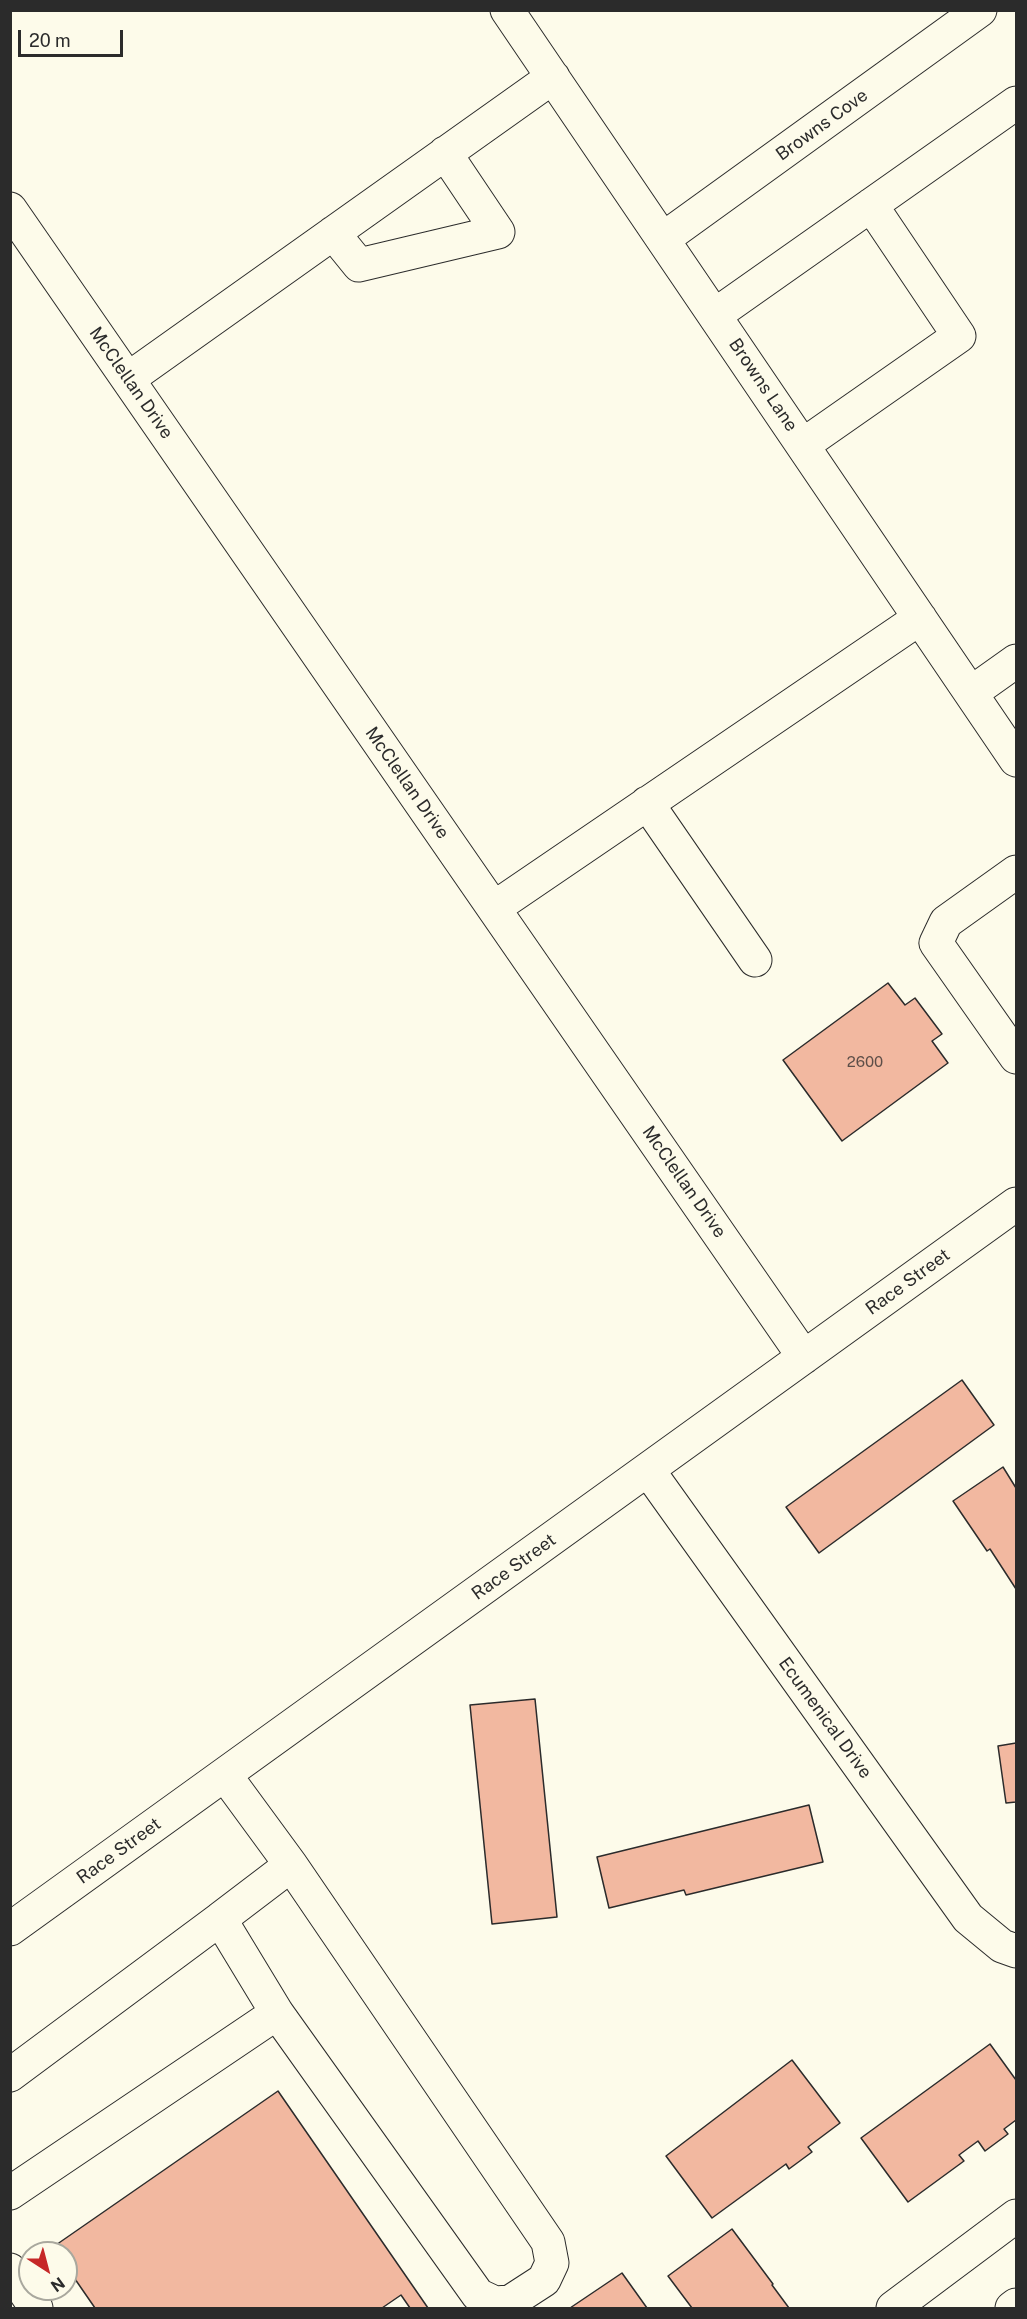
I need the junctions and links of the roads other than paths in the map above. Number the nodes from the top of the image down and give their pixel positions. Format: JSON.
{"nodes":[{"id":1,"x":507,"y":10,"type":"edge"},
{"id":2,"x":980,"y":10,"type":"edge"},
{"id":3,"x":553,"y":77,"type":"junction"},
{"id":4,"x":1017,"y":103,"type":"edge"},
{"id":5,"x":445,"y":153,"type":"junction"},
{"id":6,"x":871,"y":205,"type":"junction"},
{"id":7,"x":10,"y":209,"type":"edge"},
{"id":8,"x":333,"y":233,"type":"junction"},
{"id":9,"x":663,"y":238,"type":"junction"},
{"id":10,"x":715,"y":315,"type":"junction"},
{"id":11,"x":128,"y":379,"type":"junction"},
{"id":12,"x":803,"y":445,"type":"junction"},
{"id":13,"x":920,"y":618,"type":"junction"},
{"id":14,"x":1017,"y":661,"type":"edge"},
{"id":15,"x":971,"y":693,"type":"junction"},
{"id":16,"x":1017,"y":760,"type":"edge"},
{"id":17,"x":647,"y":803,"type":"junction"},
{"id":18,"x":1017,"y":872,"type":"edge"},
{"id":19,"x":494,"y":908,"type":"junction"},
{"id":20,"x":755,"y":960,"type":"dead end"},
{"id":21,"x":1017,"y":1057,"type":"edge"},
{"id":22,"x":1017,"y":1204,"type":"edge"},
{"id":23,"x":804,"y":1357,"type":"junction"},
{"id":24,"x":648,"y":1470,"type":"junction"},
{"id":25,"x":225,"y":1775,"type":"junction"},
{"id":26,"x":291,"y":1865,"type":"junction"},
{"id":27,"x":220,"y":1919,"type":"junction"},
{"id":28,"x":10,"y":1929,"type":"edge"},
{"id":29,"x":1017,"y":1951,"type":"edge"},
{"id":30,"x":277,"y":2013,"type":"junction"},
{"id":31,"x":10,"y":2075,"type":"edge"},
{"id":32,"x":10,"y":2193,"type":"edge"},
{"id":33,"x":1017,"y":2216,"type":"edge"},
{"id":34,"x":10,"y":2270,"type":"edge"},
{"id":35,"x":1017,"y":2305,"type":"edge"},
{"id":36,"x":36,"y":2308,"type":"edge"},
{"id":37,"x":893,"y":2308,"type":"edge"},
{"id":38,"x":1012,"y":2308,"type":"edge"}],
"edges":[{"from":1,"to":3,"type":"street","name":"Browns Lane"},
{"from":2,"to":9,"type":"street","name":"Browns Cove"},
{"from":3,"to":5,"type":"street"},
{"from":3,"to":9,"type":"street","name":"Browns Lane"},
{"from":4,"to":6,"type":"street"},
{"from":5,"to":8,"type":"street"},
{"from":5,"to":8,"type":"street"},
{"from":6,"to":10,"type":"street"},
{"from":6,"to":12,"type":"street"},
{"from":7,"to":11,"type":"street","name":"McClellan Drive"},
{"from":8,"to":11,"type":"street"},
{"from":9,"to":10,"type":"street","name":"Browns Lane"},
{"from":10,"to":12,"type":"street","name":"Browns Lane"},
{"from":11,"to":19,"type":"street","name":"McClellan Drive"},
{"from":12,"to":13,"type":"street","name":"Browns Lane"},
{"from":13,"to":15,"type":"street","name":"Browns Lane"},
{"from":13,"to":17,"type":"street"},
{"from":14,"to":15,"type":"street"},
{"from":15,"to":16,"type":"street","name":"Browns Lane"},
{"from":17,"to":19,"type":"street"},
{"from":17,"to":20,"type":"street"},
{"from":18,"to":21,"type":"street"},
{"from":19,"to":23,"type":"street","name":"McClellan Drive"},
{"from":22,"to":23,"type":"street","name":"Race Street"},
{"from":23,"to":24,"type":"street","name":"Race Street"},
{"from":24,"to":25,"type":"street","name":"Race Street"},
{"from":24,"to":29,"type":"street","name":"Ecumenical Drive"},
{"from":25,"to":26,"type":"street"},
{"from":25,"to":28,"type":"street","name":"Race Street"},
{"from":26,"to":27,"type":"street"},
{"from":26,"to":30,"type":"street"},
{"from":27,"to":30,"type":"street"},
{"from":27,"to":31,"type":"street"},
{"from":30,"to":32,"type":"street"},
{"from":33,"to":37,"type":"street"},
{"from":34,"to":36,"type":"street"},
{"from":35,"to":38,"type":"street"}]}
